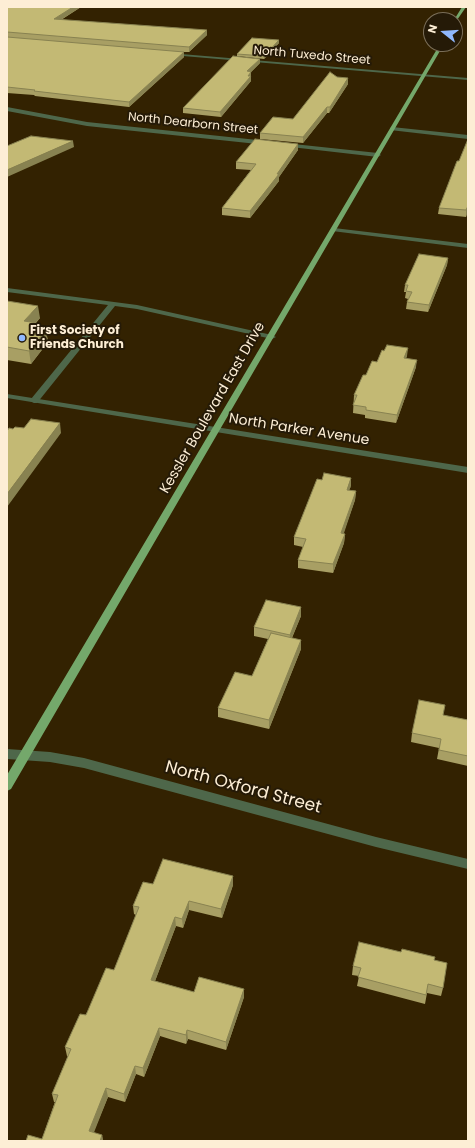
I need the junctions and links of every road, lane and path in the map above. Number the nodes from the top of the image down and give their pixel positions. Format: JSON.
{"nodes":[{"id":1,"x":438,"y":52,"type":"edge"},
{"id":2,"x":162,"y":53,"type":"edge"},
{"id":3,"x":425,"y":75,"type":"junction"},
{"id":4,"x":468,"y":79,"type":"edge"},
{"id":5,"x":7,"y":109,"type":"edge"},
{"id":6,"x":392,"y":129,"type":"junction"},
{"id":7,"x":468,"y":137,"type":"edge"},
{"id":8,"x":378,"y":155,"type":"junction"},
{"id":9,"x":334,"y":230,"type":"junction"},
{"id":10,"x":468,"y":246,"type":"edge"},
{"id":11,"x":7,"y":290,"type":"edge"},
{"id":12,"x":113,"y":304,"type":"junction"},
{"id":13,"x":272,"y":337,"type":"junction"},
{"id":14,"x":7,"y":396,"type":"edge"},
{"id":15,"x":34,"y":401,"type":"junction"},
{"id":16,"x":217,"y":430,"type":"junction"},
{"id":17,"x":468,"y":470,"type":"edge"},
{"id":18,"x":7,"y":754,"type":"edge"},
{"id":19,"x":25,"y":756,"type":"junction"},
{"id":20,"x":7,"y":786,"type":"edge"},
{"id":21,"x":468,"y":864,"type":"edge"}],
"edges":[{"from":1,"to":3,"type":"main road","name":"Kessler Boulevard East Drive"},
{"from":2,"to":3,"type":"street","name":"North Tuxedo Street"},
{"from":3,"to":4,"type":"street","name":"North Tuxedo Street"},
{"from":3,"to":6,"type":"main road","name":"Kessler Boulevard East Drive"},
{"from":5,"to":8,"type":"street","name":"North Dearborn Street"},
{"from":6,"to":7,"type":"street"},
{"from":6,"to":8,"type":"main road","name":"Kessler Boulevard East Drive"},
{"from":8,"to":9,"type":"main road","name":"Kessler Boulevard East Drive"},
{"from":9,"to":10,"type":"street"},
{"from":9,"to":13,"type":"main road","name":"Kessler Boulevard East Drive"},
{"from":11,"to":12,"type":"street"},
{"from":12,"to":13,"type":"street"},
{"from":12,"to":15,"type":"street"},
{"from":13,"to":16,"type":"main road","name":"Kessler Boulevard East Drive"},
{"from":14,"to":15,"type":"street","name":"North Parker Avenue"},
{"from":15,"to":16,"type":"street","name":"North Parker Avenue"},
{"from":16,"to":17,"type":"street","name":"North Parker Avenue"},
{"from":16,"to":19,"type":"main road","name":"Kessler Boulevard East Drive"},
{"from":18,"to":19,"type":"street","name":"North Oxford Street"},
{"from":19,"to":20,"type":"main road","name":"Kessler Boulevard East Drive"},
{"from":19,"to":21,"type":"street","name":"North Oxford Street"}]}
